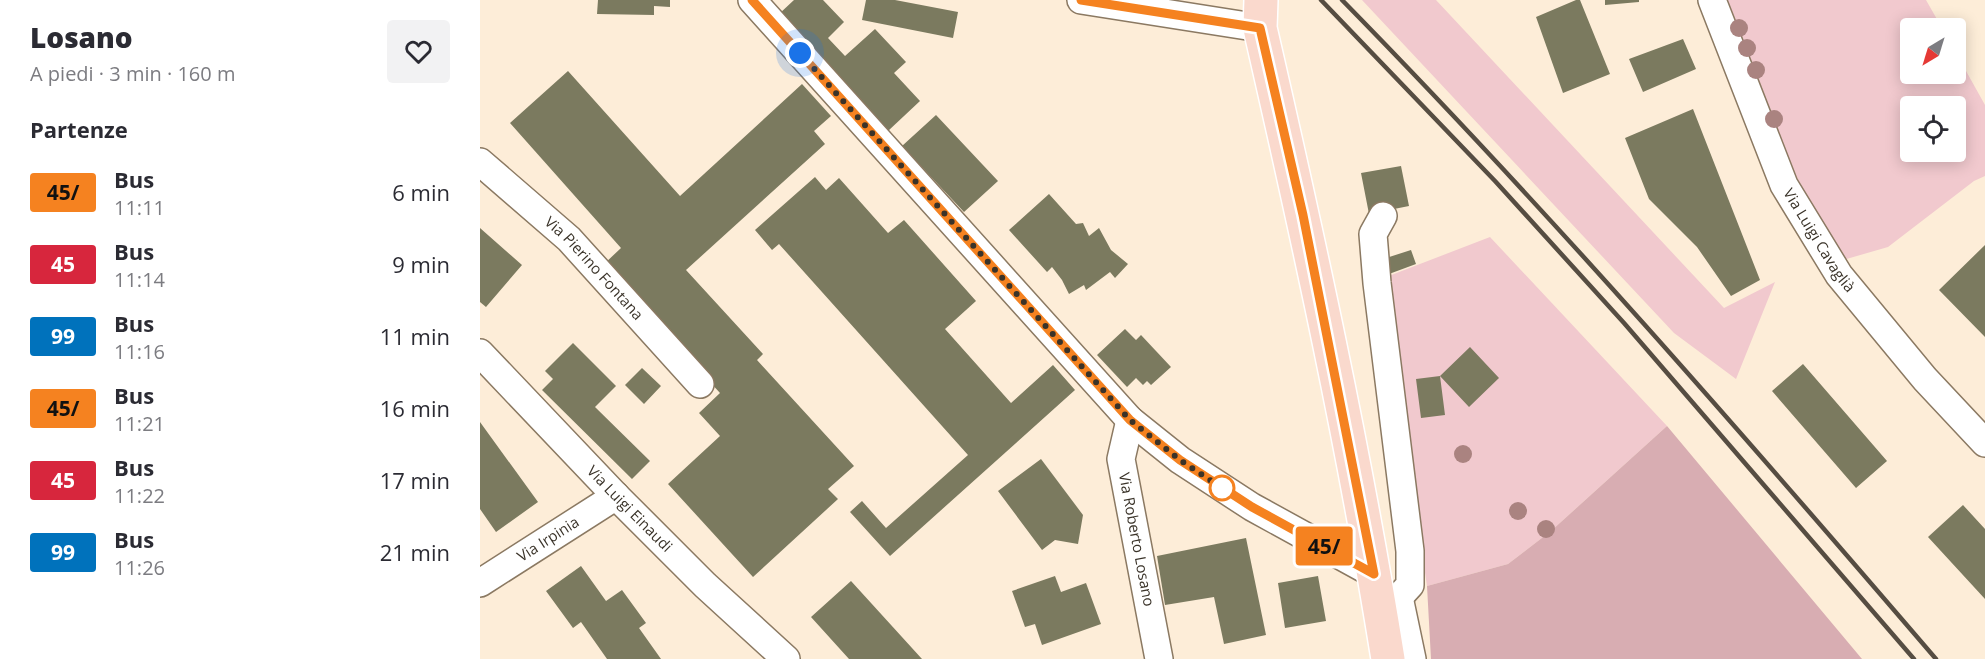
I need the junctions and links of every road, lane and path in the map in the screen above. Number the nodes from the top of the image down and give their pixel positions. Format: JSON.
{"nodes":[{"id":1,"x":752,"y":0,"type":"edge"},
{"id":2,"x":1081,"y":0,"type":"edge"},
{"id":3,"x":1712,"y":0,"type":"edge"},
{"id":4,"x":1261,"y":14,"type":"edge"},
{"id":5,"x":480,"y":162,"type":"edge"},
{"id":6,"x":1383,"y":216,"type":"dead end"},
{"id":7,"x":480,"y":353,"type":"edge"},
{"id":8,"x":700,"y":384,"type":"dead end"},
{"id":9,"x":1130,"y":420,"type":"junction"},
{"id":10,"x":1985,"y":443,"type":"edge"},
{"id":11,"x":616,"y":496,"type":"junction"},
{"id":12,"x":1374,"y":574,"type":"junction"},
{"id":13,"x":480,"y":583,"type":"edge"},
{"id":14,"x":1389,"y":602,"type":"junction"},
{"id":15,"x":786,"y":659,"type":"edge"},
{"id":16,"x":1159,"y":659,"type":"edge"},
{"id":17,"x":1388,"y":659,"type":"edge"},
{"id":18,"x":1412,"y":659,"type":"edge"}],
"edges":[{"from":1,"to":9,"type":"street"},
{"from":2,"to":4,"type":"street"},
{"from":3,"to":10,"type":"street","name":"Via Luigi Cavaglià"},
{"from":4,"to":12,"type":"main road"},
{"from":5,"to":8,"type":"street","name":"Via Pierino Fontana"},
{"from":6,"to":14,"type":"street"},
{"from":7,"to":11,"type":"street","name":"Via Luigi Einaudi"},
{"from":9,"to":12,"type":"street"},
{"from":9,"to":16,"type":"street","name":"Via Roberto Losano"},
{"from":11,"to":13,"type":"street","name":"Via Irpinia"},
{"from":11,"to":15,"type":"street","name":"Via Luigi Einaudi"},
{"from":12,"to":14,"type":"main road"},
{"from":14,"to":17,"type":"main road"},
{"from":14,"to":18,"type":"street"}]}
